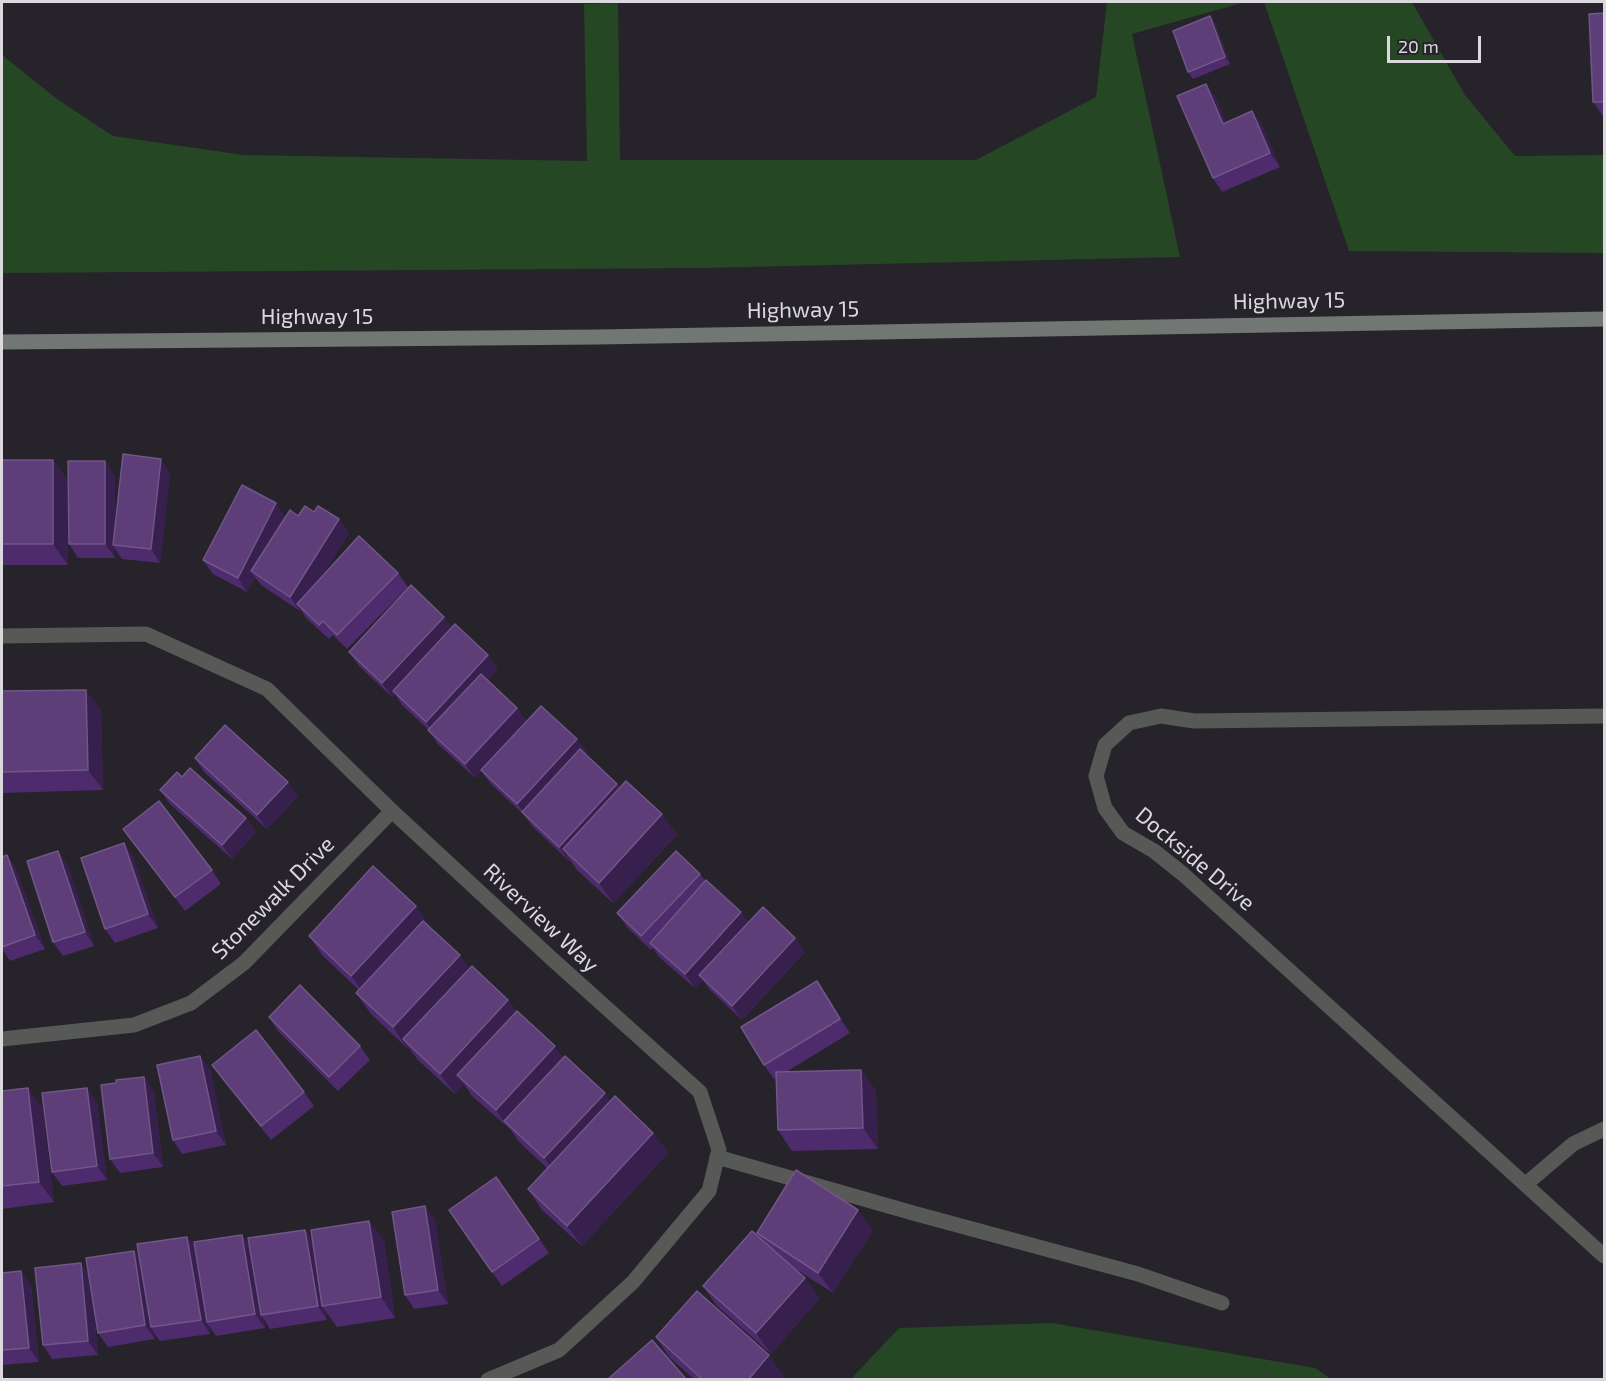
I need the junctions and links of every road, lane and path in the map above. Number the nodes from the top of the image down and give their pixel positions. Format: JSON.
{"nodes":[{"id":1,"x":1605,"y":319,"type":"edge"},
{"id":2,"x":2,"y":342,"type":"edge"},
{"id":3,"x":2,"y":636,"type":"edge"},
{"id":4,"x":1605,"y":716,"type":"edge"},
{"id":5,"x":392,"y":811,"type":"junction"},
{"id":6,"x":2,"y":1039,"type":"edge"},
{"id":7,"x":1605,"y":1129,"type":"edge"},
{"id":8,"x":717,"y":1157,"type":"junction"},
{"id":9,"x":1526,"y":1184,"type":"junction"},
{"id":10,"x":1605,"y":1256,"type":"edge"},
{"id":11,"x":1222,"y":1303,"type":"dead end"},
{"id":12,"x":488,"y":1380,"type":"edge"}],
"edges":[{"from":1,"to":2,"type":"main road","name":"Highway 15"},
{"from":3,"to":5,"type":"street","name":"Riverview Way"},
{"from":4,"to":9,"type":"street","name":"Dockside Drive"},
{"from":5,"to":6,"type":"street","name":"Stonewalk Drive"},
{"from":5,"to":8,"type":"street","name":"Riverview Way"},
{"from":7,"to":9,"type":"street"},
{"from":8,"to":11,"type":"street"},
{"from":8,"to":12,"type":"street","name":"Riverview Way"},
{"from":9,"to":10,"type":"street","name":"Dockside Drive"}]}
